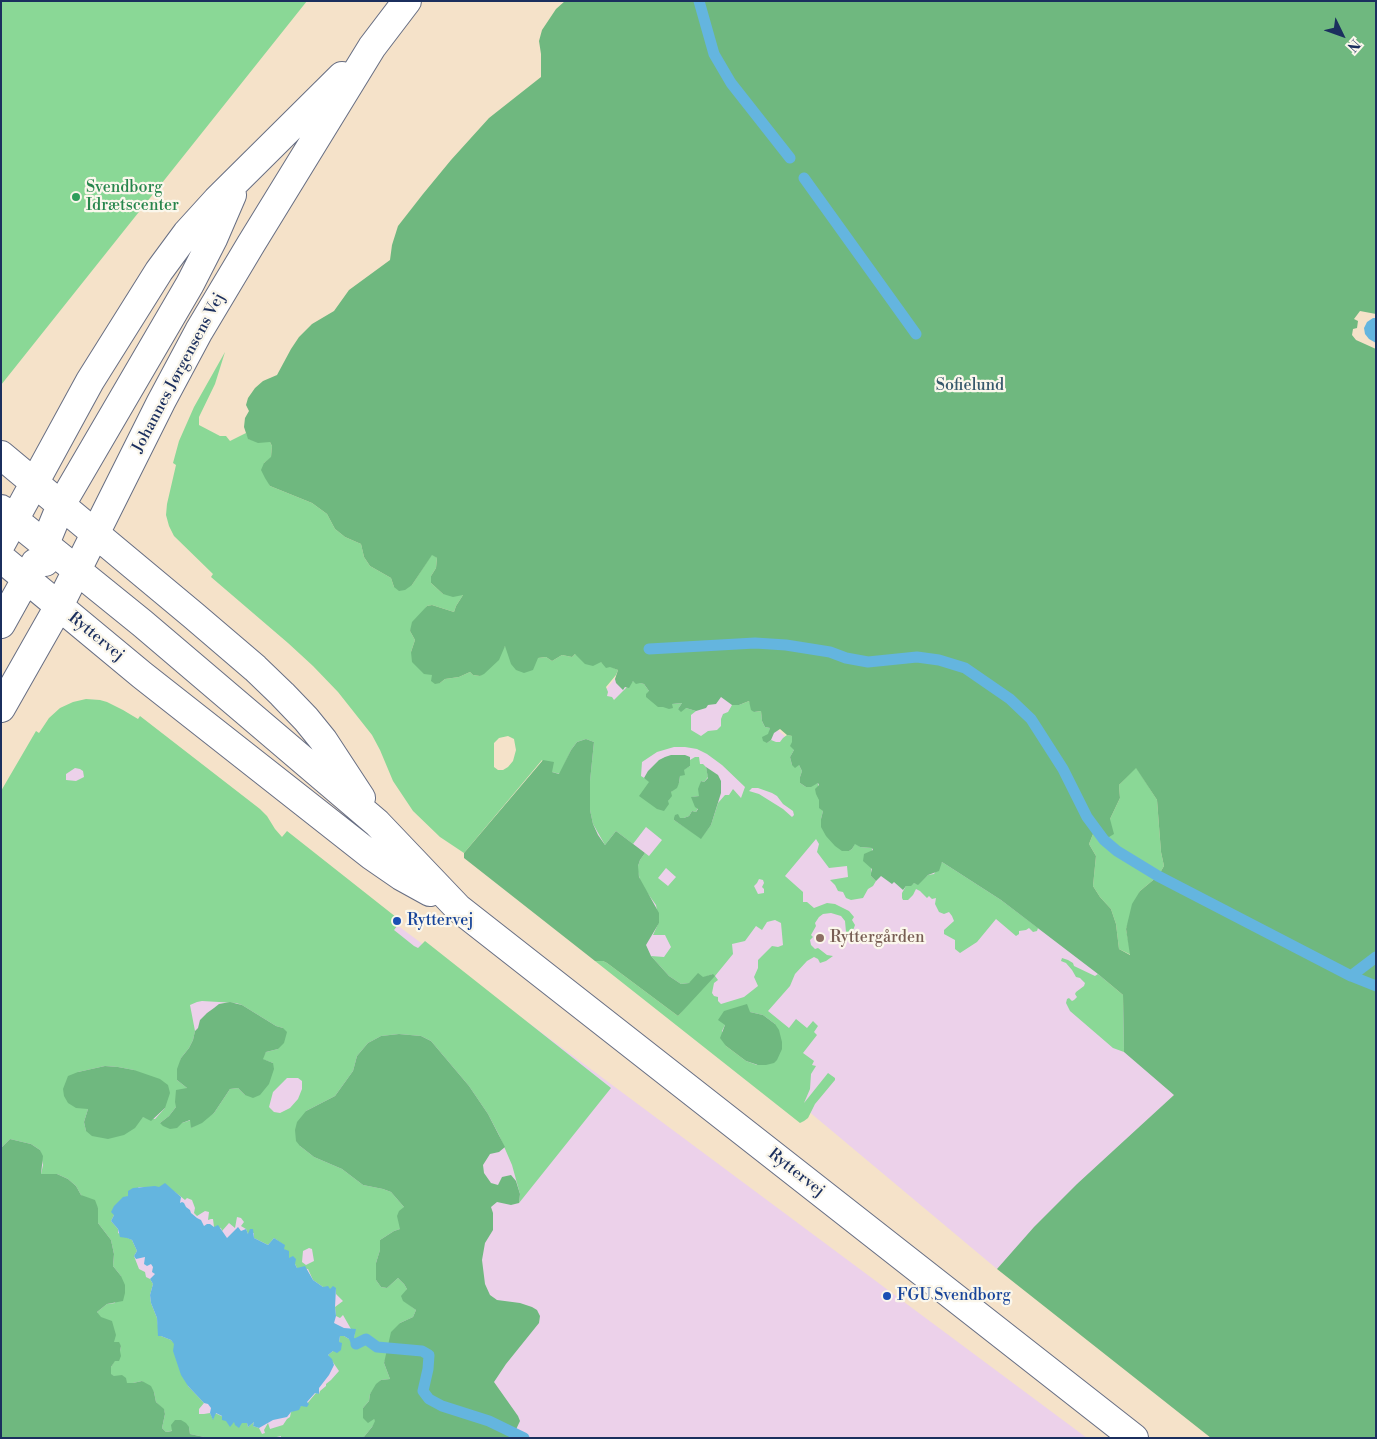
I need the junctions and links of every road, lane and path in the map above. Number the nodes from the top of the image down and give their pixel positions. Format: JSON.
{"nodes":[{"id":1,"x":407,"y":1,"type":"edge"},
{"id":2,"x":372,"y":47,"type":"junction"},
{"id":3,"x":249,"y":167,"type":"junction"},
{"id":4,"x":1,"y":455,"type":"edge"},
{"id":5,"x":34,"y":483,"type":"junction"},
{"id":6,"x":61,"y":506,"type":"junction"},
{"id":7,"x":8,"y":514,"type":"edge"},
{"id":8,"x":95,"y":534,"type":"junction"},
{"id":9,"x":1,"y":544,"type":"edge"},
{"id":10,"x":45,"y":544,"type":"junction"},
{"id":11,"x":1,"y":548,"type":"edge"},
{"id":12,"x":1,"y":558,"type":"edge"},
{"id":13,"x":77,"y":570,"type":"junction"},
{"id":14,"x":26,"y":579,"type":"junction"},
{"id":15,"x":59,"y":606,"type":"junction"},
{"id":16,"x":1,"y":624,"type":"edge"},
{"id":17,"x":1,"y":708,"type":"edge"},
{"id":18,"x":377,"y":823,"type":"junction"},
{"id":19,"x":458,"y":908,"type":"junction"},
{"id":20,"x":1134,"y":1438,"type":"edge"}],
"edges":[{"from":1,"to":2,"type":"street","name":"Johannes Jørgensens Vej"},
{"from":2,"to":3,"type":"street","name":"Johannes Jørgensens Vej"},
{"from":2,"to":8,"type":"street","name":"Johannes Jørgensens Vej"},
{"from":3,"to":5,"type":"street","name":"Johannes Jørgensens Vej"},
{"from":3,"to":6,"type":"street"},
{"from":4,"to":5,"type":"street","name":"Ryttervej"},
{"from":5,"to":6,"type":"street","name":"Ryttervej"},
{"from":5,"to":7,"type":"street","name":"Johannes Jørgensens Vej"},
{"from":5,"to":10,"type":"street"},
{"from":6,"to":8,"type":"street","name":"Ryttervej"},
{"from":6,"to":10,"type":"street"},
{"from":7,"to":9,"type":"street","name":"Johannes Jørgensens Vej"},
{"from":7,"to":10,"type":"street","name":"Ryttervej"},
{"from":8,"to":10,"type":"street","name":"Ryttervej"},
{"from":8,"to":13,"type":"street","name":"Johannes Jørgensens Vej"},
{"from":8,"to":18,"type":"street","name":"Ryttervej"},
{"from":10,"to":11,"type":"street","name":"Ryttervej"},
{"from":10,"to":13,"type":"street","name":"Ryttervej"},
{"from":10,"to":14,"type":"street"},
{"from":10,"to":15,"type":"street"},
{"from":12,"to":14,"type":"street","name":"Ryttervej"},
{"from":13,"to":15,"type":"street","name":"Johannes Jørgensens Vej"},
{"from":13,"to":18,"type":"street","name":"Ryttervej"},
{"from":14,"to":15,"type":"street","name":"Ryttervej"},
{"from":14,"to":16,"type":"street"},
{"from":15,"to":17,"type":"street","name":"Johannes Jørgensens Vej"},
{"from":15,"to":19,"type":"street","name":"Ryttervej"},
{"from":18,"to":19,"type":"street","name":"Ryttervej"},
{"from":19,"to":20,"type":"street","name":"Ryttervej"}]}
